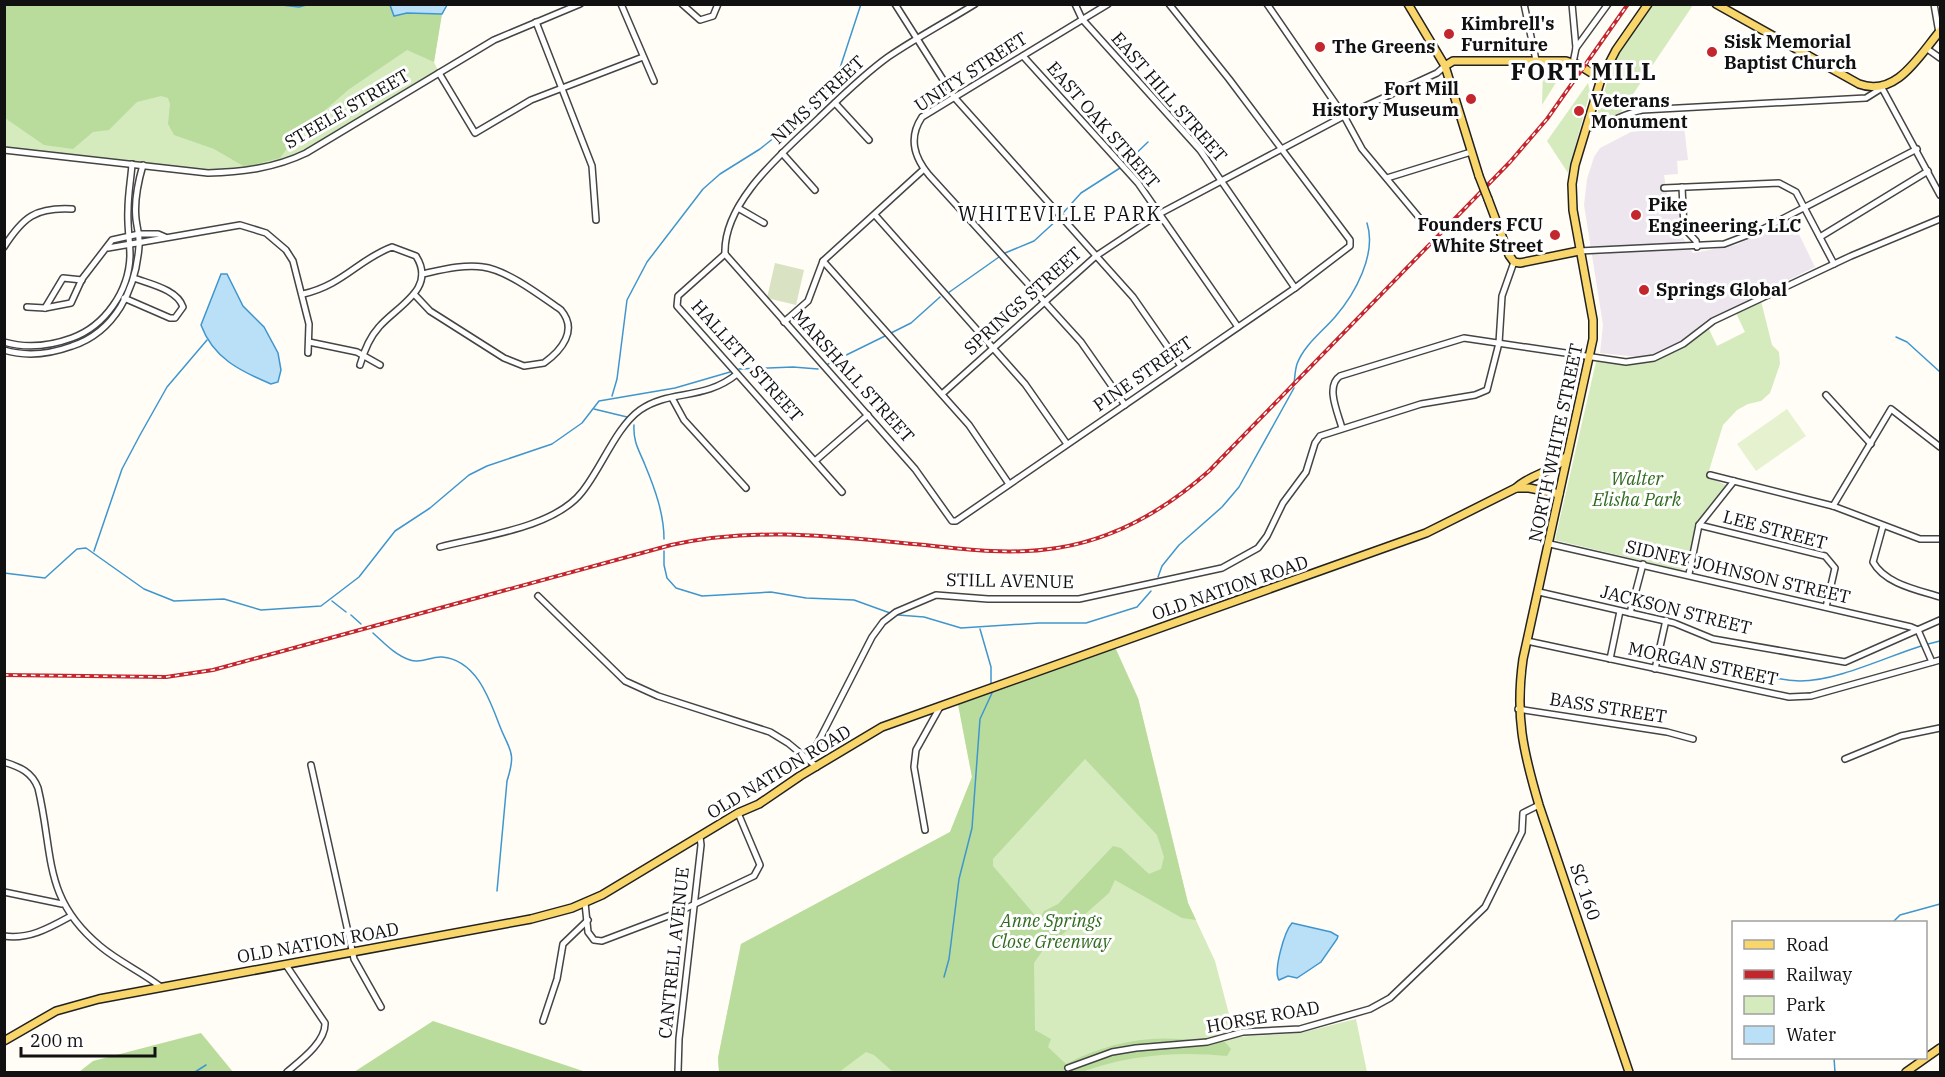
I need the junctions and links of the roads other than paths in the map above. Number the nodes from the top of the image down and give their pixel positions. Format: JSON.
{"nodes":[{"id":1,"x":580,"y":4,"type":"edge"},
{"id":2,"x":621,"y":4,"type":"edge"},
{"id":3,"x":682,"y":4,"type":"edge"},
{"id":4,"x":718,"y":4,"type":"edge"},
{"id":5,"x":895,"y":4,"type":"edge"},
{"id":6,"x":975,"y":4,"type":"edge"},
{"id":7,"x":1075,"y":4,"type":"edge"},
{"id":8,"x":1108,"y":4,"type":"edge"},
{"id":9,"x":1170,"y":4,"type":"edge"},
{"id":10,"x":1267,"y":4,"type":"edge"},
{"id":11,"x":1408,"y":4,"type":"edge"},
{"id":12,"x":1524,"y":4,"type":"edge"},
{"id":13,"x":1572,"y":4,"type":"edge"},
{"id":14,"x":1608,"y":4,"type":"edge"},
{"id":15,"x":1648,"y":4,"type":"edge"},
{"id":16,"x":1716,"y":4,"type":"edge"},
{"id":17,"x":1934,"y":4,"type":"edge"},
{"id":18,"x":1082,"y":20,"type":"junction"},
{"id":19,"x":536,"y":22,"type":"junction"},
{"id":20,"x":1940,"y":32,"type":"edge"},
{"id":21,"x":918,"y":39,"type":"junction"},
{"id":22,"x":1576,"y":48,"type":"junction"},
{"id":23,"x":1926,"y":48,"type":"junction"},
{"id":24,"x":1023,"y":56,"type":"junction"},
{"id":25,"x":643,"y":57,"type":"junction"},
{"id":26,"x":1941,"y":58,"type":"edge"},
{"id":27,"x":1536,"y":60,"type":"junction"},
{"id":28,"x":1573,"y":63,"type":"junction"},
{"id":29,"x":1445,"y":66,"type":"junction"},
{"id":30,"x":439,"y":73,"type":"junction"},
{"id":31,"x":1601,"y":79,"type":"junction"},
{"id":32,"x":654,"y":81,"type":"dead end"},
{"id":33,"x":561,"y":88,"type":"junction"},
{"id":34,"x":1882,"y":88,"type":"junction"},
{"id":35,"x":954,"y":98,"type":"junction"},
{"id":36,"x":835,"y":103,"type":"junction"},
{"id":37,"x":1344,"y":116,"type":"junction"},
{"id":38,"x":1586,"y":129,"type":"junction"},
{"id":39,"x":868,"y":140,"type":"dead end"},
{"id":40,"x":1282,"y":148,"type":"junction"},
{"id":41,"x":1917,"y":149,"type":"junction"},
{"id":42,"x":4,"y":150,"type":"edge"},
{"id":43,"x":1470,"y":152,"type":"junction"},
{"id":44,"x":782,"y":153,"type":"junction"},
{"id":45,"x":132,"y":164,"type":"junction"},
{"id":46,"x":143,"y":165,"type":"junction"},
{"id":47,"x":924,"y":169,"type":"junction"},
{"id":48,"x":1928,"y":171,"type":"junction"},
{"id":49,"x":1387,"y":178,"type":"junction"},
{"id":50,"x":1220,"y":180,"type":"junction"},
{"id":51,"x":1664,"y":188,"type":"dead end"},
{"id":52,"x":1682,"y":188,"type":"junction"},
{"id":53,"x":815,"y":190,"type":"dead end"},
{"id":54,"x":1941,"y":195,"type":"edge"},
{"id":55,"x":738,"y":208,"type":"junction"},
{"id":56,"x":1805,"y":208,"type":"junction"},
{"id":57,"x":72,"y":209,"type":"dead end"},
{"id":58,"x":1159,"y":214,"type":"junction"},
{"id":59,"x":875,"y":215,"type":"junction"},
{"id":60,"x":1941,"y":219,"type":"edge"},
{"id":61,"x":596,"y":220,"type":"dead end"},
{"id":62,"x":764,"y":223,"type":"dead end"},
{"id":63,"x":1427,"y":226,"type":"dead end"},
{"id":64,"x":139,"y":234,"type":"junction"},
{"id":65,"x":129,"y":235,"type":"junction"},
{"id":66,"x":7,"y":236,"type":"edge"},
{"id":67,"x":165,"y":237,"type":"junction"},
{"id":68,"x":1820,"y":237,"type":"junction"},
{"id":69,"x":129,"y":244,"type":"junction"},
{"id":70,"x":139,"y":244,"type":"junction"},
{"id":71,"x":4,"y":247,"type":"edge"},
{"id":72,"x":1698,"y":247,"type":"junction"},
{"id":73,"x":108,"y":248,"type":"junction"},
{"id":74,"x":1579,"y":252,"type":"junction"},
{"id":75,"x":725,"y":254,"type":"junction"},
{"id":76,"x":1096,"y":256,"type":"junction"},
{"id":77,"x":823,"y":261,"type":"junction"},
{"id":78,"x":1514,"y":262,"type":"junction"},
{"id":79,"x":1834,"y":264,"type":"junction"},
{"id":80,"x":422,"y":274,"type":"junction"},
{"id":81,"x":127,"y":276,"type":"junction"},
{"id":82,"x":134,"y":279,"type":"junction"},
{"id":83,"x":82,"y":280,"type":"junction"},
{"id":84,"x":1295,"y":288,"type":"junction"},
{"id":85,"x":303,"y":294,"type":"junction"},
{"id":86,"x":414,"y":294,"type":"junction"},
{"id":87,"x":120,"y":296,"type":"junction"},
{"id":88,"x":126,"y":299,"type":"junction"},
{"id":89,"x":1044,"y":302,"type":"junction"},
{"id":90,"x":27,"y":307,"type":"dead end"},
{"id":91,"x":45,"y":308,"type":"junction"},
{"id":92,"x":784,"y":322,"type":"junction"},
{"id":93,"x":1238,"y":327,"type":"junction"},
{"id":94,"x":80,"y":335,"type":"junction"},
{"id":95,"x":84,"y":341,"type":"junction"},
{"id":96,"x":4,"y":342,"type":"edge"},
{"id":97,"x":309,"y":342,"type":"junction"},
{"id":98,"x":1499,"y":343,"type":"junction"},
{"id":99,"x":993,"y":348,"type":"junction"},
{"id":100,"x":4,"y":350,"type":"edge"},
{"id":101,"x":308,"y":353,"type":"dead end"},
{"id":102,"x":363,"y":355,"type":"junction"},
{"id":103,"x":1591,"y":356,"type":"junction"},
{"id":104,"x":360,"y":365,"type":"dead end"},
{"id":105,"x":380,"y":365,"type":"dead end"},
{"id":106,"x":1181,"y":366,"type":"junction"},
{"id":107,"x":737,"y":374,"type":"junction"},
{"id":108,"x":942,"y":394,"type":"junction"},
{"id":109,"x":1826,"y":395,"type":"dead end"},
{"id":110,"x":672,"y":398,"type":"junction"},
{"id":111,"x":1125,"y":405,"type":"junction"},
{"id":112,"x":868,"y":415,"type":"junction"},
{"id":113,"x":1342,"y":428,"type":"junction"},
{"id":114,"x":1067,"y":444,"type":"junction"},
{"id":115,"x":1871,"y":444,"type":"junction"},
{"id":116,"x":1941,"y":447,"type":"edge"},
{"id":117,"x":1569,"y":454,"type":"junction"},
{"id":118,"x":816,"y":461,"type":"junction"},
{"id":119,"x":1710,"y":475,"type":"dead end"},
{"id":120,"x":1734,"y":481,"type":"junction"},
{"id":121,"x":1009,"y":484,"type":"junction"},
{"id":122,"x":746,"y":488,"type":"dead end"},
{"id":123,"x":1516,"y":488,"type":"junction"},
{"id":124,"x":842,"y":492,"type":"dead end"},
{"id":125,"x":1559,"y":494,"type":"junction"},
{"id":126,"x":1833,"y":506,"type":"junction"},
{"id":127,"x":954,"y":522,"type":"joint"},
{"id":128,"x":1699,"y":525,"type":"junction"},
{"id":129,"x":1883,"y":526,"type":"junction"},
{"id":130,"x":1941,"y":539,"type":"edge"},
{"id":131,"x":1550,"y":544,"type":"junction"},
{"id":132,"x":440,"y":547,"type":"dead end"},
{"id":133,"x":1643,"y":564,"type":"junction"},
{"id":134,"x":1689,"y":574,"type":"junction"},
{"id":135,"x":1539,"y":592,"type":"junction"},
{"id":136,"x":538,"y":596,"type":"dead end"},
{"id":137,"x":1941,"y":597,"type":"edge"},
{"id":138,"x":1826,"y":607,"type":"junction"},
{"id":139,"x":1620,"y":611,"type":"junction"},
{"id":140,"x":1630,"y":613,"type":"junction"},
{"id":141,"x":1666,"y":620,"type":"junction"},
{"id":142,"x":1941,"y":620,"type":"edge"},
{"id":143,"x":1918,"y":631,"type":"junction"},
{"id":144,"x":1527,"y":641,"type":"junction"},
{"id":145,"x":1610,"y":659,"type":"junction"},
{"id":146,"x":1941,"y":660,"type":"edge"},
{"id":147,"x":1932,"y":662,"type":"junction"},
{"id":148,"x":1655,"y":669,"type":"junction"},
{"id":149,"x":941,"y":705,"type":"junction"},
{"id":150,"x":1518,"y":709,"type":"junction"},
{"id":151,"x":1519,"y":719,"type":"joint"},
{"id":152,"x":1941,"y":728,"type":"edge"},
{"id":153,"x":1693,"y":739,"type":"dead end"},
{"id":154,"x":1845,"y":759,"type":"dead end"},
{"id":155,"x":809,"y":760,"type":"junction"},
{"id":156,"x":4,"y":762,"type":"edge"},
{"id":157,"x":311,"y":765,"type":"dead end"},
{"id":158,"x":817,"y":767,"type":"junction"},
{"id":159,"x":1539,"y":805,"type":"junction"},
{"id":160,"x":738,"y":813,"type":"junction"},
{"id":161,"x":925,"y":830,"type":"dead end"},
{"id":162,"x":700,"y":837,"type":"junction"},
{"id":163,"x":4,"y":892,"type":"edge"},
{"id":164,"x":585,"y":903,"type":"junction"},
{"id":165,"x":62,"y":904,"type":"junction"},
{"id":166,"x":695,"y":905,"type":"junction"},
{"id":167,"x":71,"y":916,"type":"junction"},
{"id":168,"x":588,"y":920,"type":"junction"},
{"id":169,"x":4,"y":936,"type":"edge"},
{"id":170,"x":353,"y":952,"type":"junction"},
{"id":171,"x":286,"y":965,"type":"junction"},
{"id":172,"x":161,"y":987,"type":"junction"},
{"id":173,"x":381,"y":1007,"type":"dead end"},
{"id":174,"x":543,"y":1021,"type":"dead end"},
{"id":175,"x":4,"y":1041,"type":"edge"},
{"id":176,"x":1941,"y":1048,"type":"edge"},
{"id":177,"x":1927,"y":1058,"type":"edge"},
{"id":178,"x":1925,"y":1059,"type":"edge"},
{"id":179,"x":1068,"y":1068,"type":"dead end"},
{"id":180,"x":287,"y":1072,"type":"edge"},
{"id":181,"x":678,"y":1072,"type":"edge"},
{"id":182,"x":1629,"y":1072,"type":"edge"},
{"id":183,"x":1906,"y":1072,"type":"edge"}],
"edges":[{"from":1,"to":19,"type":"street","name":"STEELE STREET"},
{"from":2,"to":25,"type":"street"},
{"from":3,"to":4,"type":"street"},
{"from":5,"to":21,"type":"street"},
{"from":6,"to":21,"type":"street","name":"NIMS STREET"},
{"from":7,"to":18,"type":"street","name":"EAST HILL STREET"},
{"from":8,"to":18,"type":"street","name":"UNITY STREET"},
{"from":9,"to":40,"type":"street"},
{"from":10,"to":37,"type":"street"},
{"from":11,"to":29,"type":"main road"},
{"from":12,"to":27,"type":"street"},
{"from":13,"to":22,"type":"street"},
{"from":14,"to":22,"type":"street"},
{"from":15,"to":31,"type":"main road","name":"NORTH WHITE STREET"},
{"from":16,"to":34,"type":"main road"},
{"from":17,"to":20,"type":"street"},
{"from":18,"to":24,"type":"street","name":"UNITY STREET"},
{"from":18,"to":50,"type":"street","name":"EAST HILL STREET"},
{"from":19,"to":30,"type":"street","name":"STEELE STREET"},
{"from":19,"to":33,"type":"street"},
{"from":20,"to":23,"type":"main road"},
{"from":21,"to":35,"type":"street"},
{"from":21,"to":36,"type":"street","name":"NIMS STREET"},
{"from":22,"to":28,"type":"street"},
{"from":23,"to":26,"type":"street"},
{"from":23,"to":34,"type":"main road"},
{"from":24,"to":35,"type":"street","name":"UNITY STREET"},
{"from":24,"to":58,"type":"street","name":"EAST OAK STREET"},
{"from":25,"to":32,"type":"street"},
{"from":25,"to":33,"type":"street"},
{"from":27,"to":28,"type":"main road"},
{"from":27,"to":29,"type":"main road"},
{"from":28,"to":31,"type":"main road"},
{"from":29,"to":37,"type":"street","name":"SPRINGS STREET"},
{"from":29,"to":43,"type":"main road"},
{"from":30,"to":33,"type":"street"},
{"from":30,"to":46,"type":"street","name":"STEELE STREET"},
{"from":31,"to":38,"type":"main road","name":"NORTH WHITE STREET"},
{"from":33,"to":61,"type":"street"},
{"from":34,"to":38,"type":"street"},
{"from":34,"to":41,"type":"street"},
{"from":35,"to":47,"type":"street","name":"UNITY STREET"},
{"from":35,"to":76,"type":"street"},
{"from":36,"to":39,"type":"street"},
{"from":36,"to":44,"type":"street","name":"NIMS STREET"},
{"from":37,"to":40,"type":"street","name":"SPRINGS STREET"},
{"from":37,"to":49,"type":"street"},
{"from":38,"to":74,"type":"main road","name":"NORTH WHITE STREET"},
{"from":40,"to":50,"type":"street","name":"SPRINGS STREET"},
{"from":40,"to":84,"type":"street","name":"PINE STREET"},
{"from":41,"to":48,"type":"street"},
{"from":41,"to":56,"type":"street"},
{"from":42,"to":45,"type":"street","name":"STEELE STREET"},
{"from":43,"to":49,"type":"street"},
{"from":43,"to":78,"type":"main road","bridge":true},
{"from":44,"to":53,"type":"street"},
{"from":44,"to":55,"type":"street","name":"NIMS STREET"},
{"from":45,"to":46,"type":"street","name":"STEELE STREET"},
{"from":45,"to":65,"type":"street"},
{"from":46,"to":64,"type":"street"},
{"from":47,"to":59,"type":"street"},
{"from":47,"to":89,"type":"street"},
{"from":48,"to":54,"type":"street"},
{"from":48,"to":68,"type":"street"},
{"from":49,"to":63,"type":"street"},
{"from":50,"to":58,"type":"street","name":"SPRINGS STREET"},
{"from":50,"to":84,"type":"street","name":"EAST HILL STREET"},
{"from":51,"to":52,"type":"street"},
{"from":52,"to":56,"type":"street"},
{"from":52,"to":72,"type":"street"},
{"from":55,"to":62,"type":"street"},
{"from":55,"to":75,"type":"street","name":"NIMS STREET"},
{"from":56,"to":68,"type":"street"},
{"from":56,"to":72,"type":"street"},
{"from":57,"to":66,"type":"street"},
{"from":58,"to":76,"type":"street","name":"SPRINGS STREET"},
{"from":58,"to":93,"type":"street","name":"EAST OAK STREET"},
{"from":59,"to":77,"type":"street"},
{"from":59,"to":99,"type":"street"},
{"from":60,"to":79,"type":"street"},
{"from":64,"to":65,"type":"street"},
{"from":64,"to":67,"type":"street"},
{"from":64,"to":70,"type":"street"},
{"from":65,"to":69,"type":"street"},
{"from":65,"to":73,"type":"street"},
{"from":66,"to":71,"type":"street"},
{"from":67,"to":70,"type":"street"},
{"from":67,"to":85,"type":"street"},
{"from":68,"to":79,"type":"street"},
{"from":69,"to":70,"type":"street"},
{"from":69,"to":73,"type":"street"},
{"from":69,"to":81,"type":"street"},
{"from":70,"to":82,"type":"street"},
{"from":72,"to":74,"type":"street"},
{"from":73,"to":83,"type":"street"},
{"from":74,"to":78,"type":"main road"},
{"from":74,"to":103,"type":"main road","name":"NORTH WHITE STREET"},
{"from":75,"to":92,"type":"street","name":"MARSHALL STREET"},
{"from":75,"to":107,"type":"street","name":"HALLETT STREET"},
{"from":76,"to":89,"type":"street","name":"SPRINGS STREET"},
{"from":76,"to":106,"type":"street"},
{"from":77,"to":92,"type":"street"},
{"from":77,"to":108,"type":"street"},
{"from":78,"to":98,"type":"street"},
{"from":79,"to":103,"type":"street"},
{"from":80,"to":85,"type":"street"},
{"from":80,"to":86,"type":"street"},
{"from":80,"to":86,"type":"street"},
{"from":81,"to":82,"type":"street"},
{"from":81,"to":87,"type":"street"},
{"from":82,"to":88,"type":"street"},
{"from":82,"to":88,"type":"street"},
{"from":83,"to":91,"type":"street"},
{"from":83,"to":91,"type":"street"},
{"from":84,"to":93,"type":"street","name":"PINE STREET"},
{"from":85,"to":97,"type":"street"},
{"from":86,"to":102,"type":"street"},
{"from":87,"to":88,"type":"street"},
{"from":87,"to":94,"type":"street"},
{"from":88,"to":95,"type":"street"},
{"from":89,"to":99,"type":"street","name":"SPRINGS STREET"},
{"from":89,"to":111,"type":"street"},
{"from":90,"to":91,"type":"street"},
{"from":92,"to":112,"type":"street","name":"MARSHALL STREET"},
{"from":93,"to":106,"type":"street","name":"PINE STREET"},
{"from":94,"to":95,"type":"street"},
{"from":94,"to":96,"type":"street"},
{"from":95,"to":100,"type":"street"},
{"from":97,"to":101,"type":"street"},
{"from":97,"to":102,"type":"street"},
{"from":98,"to":103,"type":"street"},
{"from":98,"to":113,"type":"street","name":"STILL AVENUE"},
{"from":98,"to":113,"type":"street"},
{"from":99,"to":108,"type":"street","name":"SPRINGS STREET"},
{"from":99,"to":114,"type":"street"},
{"from":102,"to":104,"type":"street"},
{"from":102,"to":105,"type":"street"},
{"from":103,"to":117,"type":"main road","name":"NORTH WHITE STREET"},
{"from":106,"to":111,"type":"street","name":"PINE STREET"},
{"from":107,"to":110,"type":"street"},
{"from":107,"to":118,"type":"street","name":"HALLETT STREET"},
{"from":108,"to":121,"type":"street"},
{"from":109,"to":115,"type":"street"},
{"from":110,"to":122,"type":"street"},
{"from":110,"to":132,"type":"street"},
{"from":111,"to":114,"type":"street","name":"PINE STREET"},
{"from":112,"to":118,"type":"street"},
{"from":112,"to":127,"type":"street","name":"MARSHALL STREET"},
{"from":113,"to":155,"type":"street","name":"STILL AVENUE"},
{"from":114,"to":121,"type":"street","name":"PINE STREET"},
{"from":115,"to":116,"type":"street"},
{"from":115,"to":126,"type":"street"},
{"from":117,"to":123,"type":"main road","name":"OLD NATION ROAD"},
{"from":117,"to":125,"type":"main road","name":"NORTH WHITE STREET"},
{"from":118,"to":124,"type":"street","name":"HALLETT STREET"},
{"from":119,"to":120,"type":"street"},
{"from":120,"to":126,"type":"street"},
{"from":120,"to":128,"type":"street"},
{"from":121,"to":127,"type":"street","name":"PINE STREET"},
{"from":123,"to":125,"type":"main road"},
{"from":123,"to":149,"type":"main road","name":"OLD NATION ROAD"},
{"from":125,"to":131,"type":"main road","name":"NORTH WHITE STREET"},
{"from":126,"to":129,"type":"street"},
{"from":128,"to":134,"type":"street"},
{"from":128,"to":138,"type":"street","name":"LEE STREET"},
{"from":129,"to":130,"type":"street"},
{"from":129,"to":137,"type":"street"},
{"from":131,"to":133,"type":"street","name":"SIDNEY JOHNSON STREET"},
{"from":131,"to":135,"type":"main road","name":"NORTH WHITE STREET"},
{"from":133,"to":134,"type":"street","name":"SIDNEY JOHNSON STREET"},
{"from":133,"to":140,"type":"street"},
{"from":134,"to":138,"type":"street","name":"SIDNEY JOHNSON STREET"},
{"from":135,"to":139,"type":"street","name":"JACKSON STREET"},
{"from":135,"to":144,"type":"main road","name":"NORTH WHITE STREET"},
{"from":136,"to":155,"type":"street"},
{"from":138,"to":143,"type":"street","name":"SIDNEY JOHNSON STREET"},
{"from":139,"to":140,"type":"street","name":"JACKSON STREET"},
{"from":139,"to":145,"type":"street"},
{"from":140,"to":141,"type":"street","name":"JACKSON STREET"},
{"from":141,"to":143,"type":"street","name":"JACKSON STREET"},
{"from":141,"to":148,"type":"street"},
{"from":142,"to":143,"type":"street","name":"JACKSON STREET"},
{"from":143,"to":147,"type":"street"},
{"from":144,"to":145,"type":"street","name":"MORGAN STREET"},
{"from":144,"to":150,"type":"main road","name":"NORTH WHITE STREET"},
{"from":145,"to":148,"type":"street","name":"MORGAN STREET"},
{"from":146,"to":147,"type":"street","name":"MORGAN STREET"},
{"from":147,"to":148,"type":"street","name":"MORGAN STREET"},
{"from":149,"to":158,"type":"main road","name":"OLD NATION ROAD"},
{"from":149,"to":161,"type":"street"},
{"from":150,"to":151,"type":"main road","name":"NORTH WHITE STREET"},
{"from":150,"to":153,"type":"street","name":"BASS STREET"},
{"from":151,"to":159,"type":"main road","name":"SC 160","number":"SC 160"},
{"from":152,"to":154,"type":"street"},
{"from":155,"to":158,"type":"street"},
{"from":156,"to":165,"type":"street"},
{"from":157,"to":170,"type":"street"},
{"from":158,"to":160,"type":"main road","name":"OLD NATION ROAD"},
{"from":159,"to":179,"type":"street","name":"HORSE ROAD"},
{"from":159,"to":182,"type":"main road","name":"SC 160","number":"SC 160"},
{"from":160,"to":162,"type":"main road","name":"OLD NATION ROAD"},
{"from":160,"to":166,"type":"street"},
{"from":162,"to":164,"type":"main road","name":"OLD NATION ROAD"},
{"from":162,"to":166,"type":"street","name":"CANTRELL AVENUE"},
{"from":163,"to":165,"type":"street"},
{"from":164,"to":168,"type":"street"},
{"from":164,"to":170,"type":"main road","name":"OLD NATION ROAD"},
{"from":165,"to":167,"type":"street"},
{"from":166,"to":168,"type":"street"},
{"from":166,"to":181,"type":"street","name":"CANTRELL AVENUE"},
{"from":167,"to":169,"type":"street"},
{"from":167,"to":172,"type":"street"},
{"from":168,"to":174,"type":"street"},
{"from":170,"to":171,"type":"main road","name":"OLD NATION ROAD"},
{"from":170,"to":173,"type":"street"},
{"from":171,"to":172,"type":"main road","name":"OLD NATION ROAD"},
{"from":171,"to":180,"type":"street"},
{"from":172,"to":175,"type":"main road","name":"OLD NATION ROAD"},
{"from":176,"to":177,"type":"main road"},
{"from":178,"to":183,"type":"main road"}]}
